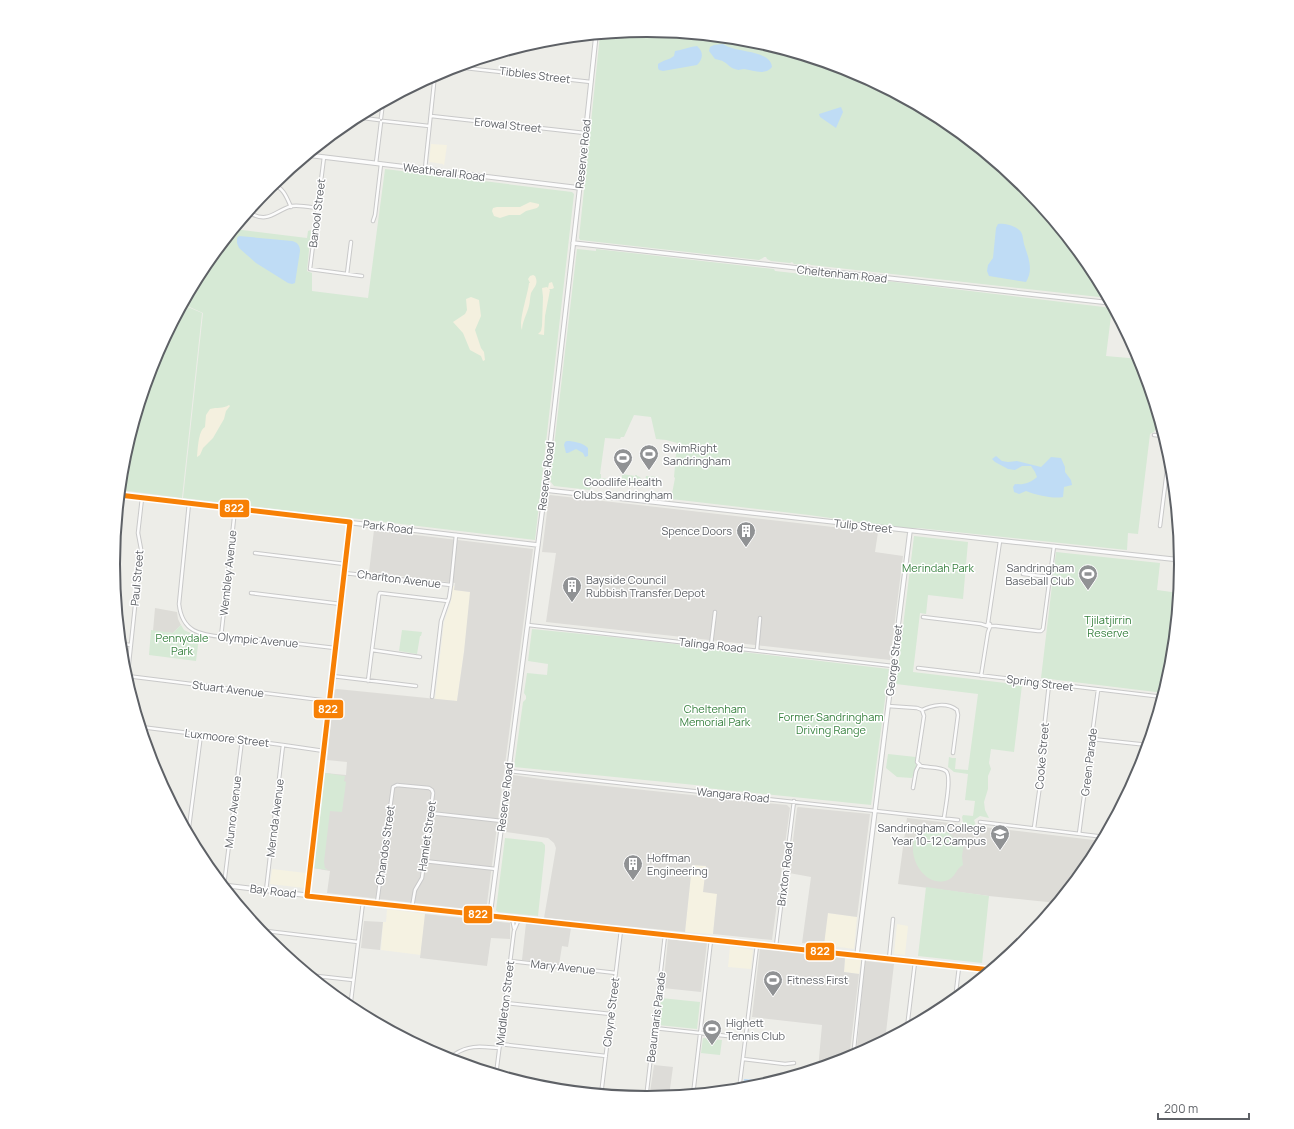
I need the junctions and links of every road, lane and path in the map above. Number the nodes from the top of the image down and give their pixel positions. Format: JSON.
{"nodes":[{"id":1,"x":595,"y":40,"type":"edge"},
{"id":2,"x":468,"y":68,"type":"edge"},
{"id":3,"x":434,"y":82,"type":"edge"},
{"id":4,"x":591,"y":82,"type":"junction"},
{"id":5,"x":382,"y":108,"type":"edge"},
{"id":6,"x":431,"y":116,"type":"junction"},
{"id":7,"x":366,"y":118,"type":"edge"},
{"id":8,"x":381,"y":120,"type":"junction"},
{"id":9,"x":430,"y":126,"type":"junction"},
{"id":10,"x":585,"y":134,"type":"junction"},
{"id":11,"x":314,"y":156,"type":"edge"},
{"id":12,"x":324,"y":157,"type":"junction"},
{"id":13,"x":376,"y":163,"type":"junction"},
{"id":14,"x":381,"y":164,"type":"junction"},
{"id":15,"x":424,"y":169,"type":"junction"},
{"id":16,"x":279,"y":187,"type":"edge"},
{"id":17,"x":580,"y":188,"type":"junction"},
{"id":18,"x":291,"y":206,"type":"junction"},
{"id":19,"x":317,"y":208,"type":"junction"},
{"id":20,"x":253,"y":214,"type":"edge"},
{"id":21,"x":373,"y":220,"type":"dead end"},
{"id":22,"x":350,"y":242,"type":"dead end"},
{"id":23,"x":573,"y":243,"type":"junction"},
{"id":24,"x":347,"y":274,"type":"junction"},
{"id":25,"x":362,"y":276,"type":"dead end"},
{"id":26,"x":1105,"y":302,"type":"edge"},
{"id":27,"x":1154,"y":435,"type":"dead end"},
{"id":28,"x":1159,"y":435,"type":"edge"},
{"id":29,"x":1166,"y":475,"type":"edge"},
{"id":30,"x":545,"y":490,"type":"junction"},
{"id":31,"x":124,"y":496,"type":"edge"},
{"id":32,"x":142,"y":498,"type":"junction"},
{"id":33,"x":190,"y":503,"type":"junction"},
{"id":34,"x":235,"y":509,"type":"junction"},
{"id":35,"x":350,"y":522,"type":"junction"},
{"id":36,"x":1160,"y":526,"type":"dead end"},
{"id":37,"x":910,"y":531,"type":"junction"},
{"id":38,"x":456,"y":535,"type":"junction"},
{"id":39,"x":999,"y":540,"type":"junction"},
{"id":40,"x":538,"y":545,"type":"junction"},
{"id":41,"x":1054,"y":546,"type":"junction"},
{"id":42,"x":255,"y":553,"type":"dead end"},
{"id":43,"x":1174,"y":559,"type":"edge"},
{"id":44,"x":345,"y":564,"type":"junction"},
{"id":45,"x":344,"y":573,"type":"junction"},
{"id":46,"x":1023,"y":574,"type":"dead end"},
{"id":47,"x":1050,"y":577,"type":"junction"},
{"id":48,"x":451,"y":585,"type":"junction"},
{"id":49,"x":251,"y":593,"type":"dead end"},
{"id":50,"x":448,"y":601,"type":"junction"},
{"id":51,"x":341,"y":604,"type":"junction"},
{"id":52,"x":715,"y":612,"type":"dead end"},
{"id":53,"x":760,"y":618,"type":"dead end"},
{"id":54,"x":923,"y":618,"type":"dead end"},
{"id":55,"x":528,"y":625,"type":"junction"},
{"id":56,"x":989,"y":625,"type":"junction"},
{"id":57,"x":221,"y":637,"type":"junction"},
{"id":58,"x":126,"y":645,"type":"edge"},
{"id":59,"x":131,"y":645,"type":"junction"},
{"id":60,"x":711,"y":645,"type":"junction"},
{"id":61,"x":335,"y":648,"type":"junction"},
{"id":62,"x":372,"y":650,"type":"junction"},
{"id":63,"x":757,"y":650,"type":"junction"},
{"id":64,"x":420,"y":656,"type":"dead end"},
{"id":65,"x":129,"y":661,"type":"edge"},
{"id":66,"x":893,"y":666,"type":"junction"},
{"id":67,"x":918,"y":668,"type":"dead end"},
{"id":68,"x":332,"y":676,"type":"junction"},
{"id":69,"x":982,"y":676,"type":"junction"},
{"id":70,"x":132,"y":677,"type":"edge"},
{"id":71,"x":368,"y":681,"type":"junction"},
{"id":72,"x":1050,"y":684,"type":"junction"},
{"id":73,"x":416,"y":686,"type":"dead end"},
{"id":74,"x":1098,"y":690,"type":"junction"},
{"id":75,"x":1158,"y":696,"type":"edge"},
{"id":76,"x":432,"y":697,"type":"dead end"},
{"id":77,"x":329,"y":701,"type":"junction"},
{"id":78,"x":888,"y":706,"type":"junction"},
{"id":79,"x":922,"y":710,"type":"junction"},
{"id":80,"x":145,"y":728,"type":"edge"},
{"id":81,"x":200,"y":734,"type":"junction"},
{"id":82,"x":1092,"y":739,"type":"junction"},
{"id":83,"x":242,"y":740,"type":"junction"},
{"id":84,"x":1143,"y":744,"type":"edge"},
{"id":85,"x":283,"y":745,"type":"junction"},
{"id":86,"x":324,"y":750,"type":"junction"},
{"id":87,"x":953,"y":753,"type":"dead end"},
{"id":88,"x":919,"y":765,"type":"junction"},
{"id":89,"x":509,"y":771,"type":"junction"},
{"id":90,"x":429,"y":788,"type":"joint"},
{"id":91,"x":913,"y":788,"type":"dead end"},
{"id":92,"x":794,"y":801,"type":"junction"},
{"id":93,"x":875,"y":810,"type":"junction"},
{"id":94,"x":430,"y":813,"type":"junction"},
{"id":95,"x":944,"y":818,"type":"junction"},
{"id":96,"x":958,"y":820,"type":"dead end"},
{"id":97,"x":502,"y":821,"type":"junction"},
{"id":98,"x":980,"y":822,"type":"dead end"},
{"id":99,"x":189,"y":826,"type":"edge"},
{"id":100,"x":1035,"y":828,"type":"junction"},
{"id":101,"x":1079,"y":834,"type":"junction"},
{"id":102,"x":1099,"y":836,"type":"edge"},
{"id":103,"x":424,"y":861,"type":"junction"},
{"id":104,"x":496,"y":869,"type":"junction"},
{"id":105,"x":224,"y":879,"type":"edge"},
{"id":106,"x":229,"y":886,"type":"edge"},
{"id":107,"x":266,"y":891,"type":"junction"},
{"id":108,"x":307,"y":896,"type":"junction"},
{"id":109,"x":362,"y":902,"type":"junction"},
{"id":110,"x":377,"y":903,"type":"junction"},
{"id":111,"x":412,"y":907,"type":"junction"},
{"id":112,"x":490,"y":916,"type":"junction"},
{"id":113,"x":512,"y":918,"type":"junction"},
{"id":114,"x":519,"y":919,"type":"junction"},
{"id":115,"x":893,"y":919,"type":"dead end"},
{"id":116,"x":621,"y":930,"type":"junction"},
{"id":117,"x":268,"y":931,"type":"edge"},
{"id":118,"x":514,"y":931,"type":"junction"},
{"id":119,"x":665,"y":935,"type":"junction"},
{"id":120,"x":711,"y":939,"type":"junction"},
{"id":121,"x":358,"y":942,"type":"junction"},
{"id":122,"x":757,"y":944,"type":"junction"},
{"id":123,"x":776,"y":946,"type":"junction"},
{"id":124,"x":857,"y":955,"type":"junction"},
{"id":125,"x":864,"y":956,"type":"junction"},
{"id":126,"x":889,"y":959,"type":"junction"},
{"id":127,"x":510,"y":961,"type":"junction"},
{"id":128,"x":915,"y":962,"type":"junction"},
{"id":129,"x":959,"y":967,"type":"junction"},
{"id":130,"x":985,"y":969,"type":"edge"},
{"id":131,"x":616,"y":973,"type":"junction"},
{"id":132,"x":316,"y":975,"type":"edge"},
{"id":133,"x":353,"y":980,"type":"junction"},
{"id":134,"x":956,"y":992,"type":"edge"},
{"id":135,"x":351,"y":1001,"type":"edge"},
{"id":136,"x":505,"y":1003,"type":"junction"},
{"id":137,"x":611,"y":1014,"type":"junction"},
{"id":138,"x":908,"y":1023,"type":"edge"},
{"id":139,"x":654,"y":1028,"type":"junction"},
{"id":140,"x":700,"y":1033,"type":"junction"},
{"id":141,"x":746,"y":1038,"type":"junction"},
{"id":142,"x":500,"y":1044,"type":"junction"},
{"id":143,"x":499,"y":1048,"type":"junction"},
{"id":144,"x":854,"y":1050,"type":"edge"},
{"id":145,"x":453,"y":1055,"type":"edge"},
{"id":146,"x":606,"y":1056,"type":"junction"},
{"id":147,"x":743,"y":1059,"type":"junction"},
{"id":148,"x":794,"y":1063,"type":"dead end"},
{"id":149,"x":496,"y":1070,"type":"edge"},
{"id":150,"x":740,"y":1083,"type":"edge"},
{"id":151,"x":602,"y":1090,"type":"edge"},
{"id":152,"x":693,"y":1090,"type":"edge"},
{"id":153,"x":647,"y":1092,"type":"edge"}],
"edges":[{"from":1,"to":4,"type":"street","name":"Reserve Road"},
{"from":2,"to":4,"type":"street","name":"Tibbles Street"},
{"from":3,"to":6,"type":"street"},
{"from":4,"to":10,"type":"street","name":"Reserve Road"},
{"from":5,"to":8,"type":"street"},
{"from":6,"to":9,"type":"street"},
{"from":6,"to":10,"type":"street","name":"Erowal Street"},
{"from":7,"to":8,"type":"street"},
{"from":8,"to":9,"type":"street"},
{"from":8,"to":13,"type":"street"},
{"from":9,"to":15,"type":"street"},
{"from":10,"to":17,"type":"street","name":"Reserve Road"},
{"from":11,"to":12,"type":"street","name":"Weatherall Road"},
{"from":12,"to":13,"type":"street","name":"Weatherall Road"},
{"from":12,"to":19,"type":"street","name":"Banool Street"},
{"from":13,"to":14,"type":"street","name":"Weatherall Road"},
{"from":14,"to":15,"type":"street","name":"Weatherall Road"},
{"from":14,"to":21,"type":"street"},
{"from":15,"to":17,"type":"street","name":"Weatherall Road"},
{"from":16,"to":18,"type":"street"},
{"from":17,"to":23,"type":"street","name":"Reserve Road"},
{"from":18,"to":19,"type":"street"},
{"from":18,"to":20,"type":"street"},
{"from":19,"to":24,"type":"street","name":"Banool Street"},
{"from":22,"to":24,"type":"street"},
{"from":23,"to":26,"type":"street","name":"Cheltenham Road"},
{"from":23,"to":30,"type":"street","name":"Reserve Road"},
{"from":24,"to":25,"type":"street"},
{"from":27,"to":28,"type":"street"},
{"from":29,"to":36,"type":"street"},
{"from":30,"to":37,"type":"street","name":"Tulip Street"},
{"from":30,"to":40,"type":"street","name":"Reserve Road"},
{"from":31,"to":32,"type":"street","name":"Park Road"},
{"from":32,"to":33,"type":"street","name":"Park Road"},
{"from":32,"to":59,"type":"street","name":"Paul Street"},
{"from":33,"to":34,"type":"street","name":"Park Road"},
{"from":33,"to":57,"type":"street","name":"Olympic Avenue"},
{"from":34,"to":35,"type":"street","name":"Park Road"},
{"from":34,"to":57,"type":"street","name":"Wembley Avenue"},
{"from":35,"to":38,"type":"street","name":"Park Road"},
{"from":35,"to":44,"type":"street"},
{"from":37,"to":39,"type":"street","name":"Tulip Street"},
{"from":37,"to":66,"type":"street","name":"George Street"},
{"from":38,"to":40,"type":"street","name":"Park Road"},
{"from":38,"to":48,"type":"street","name":"Charlton Avenue"},
{"from":39,"to":41,"type":"street","name":"Tulip Street"},
{"from":39,"to":56,"type":"street"},
{"from":40,"to":55,"type":"street","name":"Reserve Road"},
{"from":41,"to":43,"type":"street","name":"Tulip Street"},
{"from":41,"to":47,"type":"street"},
{"from":42,"to":44,"type":"street"},
{"from":44,"to":45,"type":"street"},
{"from":45,"to":48,"type":"street","name":"Charlton Avenue"},
{"from":45,"to":51,"type":"street"},
{"from":46,"to":47,"type":"street"},
{"from":47,"to":56,"type":"street"},
{"from":48,"to":50,"type":"street"},
{"from":49,"to":51,"type":"street"},
{"from":50,"to":62,"type":"street"},
{"from":50,"to":76,"type":"street"},
{"from":51,"to":61,"type":"street"},
{"from":52,"to":60,"type":"street"},
{"from":53,"to":63,"type":"street"},
{"from":54,"to":56,"type":"street"},
{"from":55,"to":60,"type":"street","name":"Talinga Road"},
{"from":55,"to":89,"type":"street","name":"Reserve Road"},
{"from":56,"to":69,"type":"street"},
{"from":57,"to":61,"type":"street","name":"Olympic Avenue"},
{"from":58,"to":59,"type":"street"},
{"from":59,"to":65,"type":"street","name":"Paul Street"},
{"from":60,"to":63,"type":"street","name":"Talinga Road"},
{"from":61,"to":68,"type":"street"},
{"from":62,"to":64,"type":"street"},
{"from":62,"to":71,"type":"street"},
{"from":63,"to":66,"type":"street","name":"Talinga Road"},
{"from":66,"to":78,"type":"street","name":"George Street"},
{"from":67,"to":69,"type":"street","name":"Spring Street"},
{"from":68,"to":71,"type":"street"},
{"from":68,"to":77,"type":"street"},
{"from":69,"to":72,"type":"street","name":"Spring Street"},
{"from":70,"to":77,"type":"street","name":"Stuart Avenue"},
{"from":71,"to":73,"type":"street"},
{"from":72,"to":74,"type":"street","name":"Spring Street"},
{"from":72,"to":100,"type":"street","name":"Cooke Street"},
{"from":74,"to":75,"type":"street","name":"Spring Street"},
{"from":74,"to":82,"type":"street","name":"Green Parade"},
{"from":77,"to":86,"type":"street"},
{"from":78,"to":79,"type":"street"},
{"from":78,"to":93,"type":"street","name":"George Street"},
{"from":79,"to":87,"type":"street"},
{"from":79,"to":88,"type":"street"},
{"from":80,"to":81,"type":"street","name":"Luxmoore Street"},
{"from":81,"to":83,"type":"street","name":"Luxmoore Street"},
{"from":81,"to":99,"type":"street"},
{"from":82,"to":84,"type":"street"},
{"from":82,"to":101,"type":"street","name":"Green Parade"},
{"from":83,"to":85,"type":"street","name":"Luxmoore Street"},
{"from":83,"to":105,"type":"street","name":"Munro Avenue"},
{"from":85,"to":86,"type":"street","name":"Luxmoore Street"},
{"from":85,"to":107,"type":"street","name":"Mernda Avenue"},
{"from":86,"to":108,"type":"street"},
{"from":88,"to":91,"type":"street"},
{"from":88,"to":95,"type":"street"},
{"from":89,"to":92,"type":"street","name":"Wangara Road"},
{"from":89,"to":97,"type":"street","name":"Reserve Road"},
{"from":90,"to":94,"type":"street","name":"Hamlet Street"},
{"from":90,"to":110,"type":"street","name":"Chandos Street"},
{"from":92,"to":93,"type":"street","name":"Wangara Road"},
{"from":92,"to":123,"type":"street","name":"Brixton Road"},
{"from":93,"to":95,"type":"street","name":"Wangara Road"},
{"from":93,"to":124,"type":"street","name":"George Street"},
{"from":94,"to":97,"type":"street"},
{"from":94,"to":103,"type":"street","name":"Hamlet Street"},
{"from":95,"to":96,"type":"street","name":"Wangara Road"},
{"from":97,"to":104,"type":"street","name":"Reserve Road"},
{"from":98,"to":100,"type":"street"},
{"from":100,"to":101,"type":"street"},
{"from":101,"to":102,"type":"street"},
{"from":103,"to":104,"type":"street"},
{"from":103,"to":111,"type":"street","name":"Hamlet Street"},
{"from":104,"to":112,"type":"street","name":"Reserve Road"},
{"from":106,"to":107,"type":"street","name":"Bay Road"},
{"from":107,"to":108,"type":"street","name":"Bay Road"},
{"from":108,"to":109,"type":"street","name":"Bay Road"},
{"from":109,"to":110,"type":"street","name":"Bay Road"},
{"from":109,"to":121,"type":"street"},
{"from":110,"to":111,"type":"street","name":"Bay Road"},
{"from":111,"to":112,"type":"street","name":"Bay Road"},
{"from":112,"to":113,"type":"street","name":"Bay Road"},
{"from":113,"to":114,"type":"street","name":"Bay Road"},
{"from":113,"to":118,"type":"street","name":"Middleton Street"},
{"from":114,"to":116,"type":"street","name":"Bay Road"},
{"from":114,"to":118,"type":"street","name":"Middleton Street"},
{"from":115,"to":126,"type":"street"},
{"from":116,"to":119,"type":"street","name":"Bay Road"},
{"from":116,"to":131,"type":"street","name":"Cloyne Street"},
{"from":117,"to":121,"type":"street"},
{"from":118,"to":127,"type":"street","name":"Middleton Street"},
{"from":119,"to":120,"type":"street","name":"Bay Road"},
{"from":119,"to":139,"type":"street","name":"Beaumaris Parade"},
{"from":120,"to":122,"type":"street","name":"Bay Road"},
{"from":120,"to":140,"type":"street"},
{"from":121,"to":133,"type":"street"},
{"from":122,"to":123,"type":"street","name":"Bay Road"},
{"from":122,"to":141,"type":"street"},
{"from":123,"to":124,"type":"street","name":"Bay Road"},
{"from":124,"to":125,"type":"street","name":"Bay Road"},
{"from":125,"to":126,"type":"street","name":"Bay Road"},
{"from":125,"to":144,"type":"street"},
{"from":126,"to":128,"type":"street","name":"Bay Road"},
{"from":127,"to":131,"type":"street","name":"Mary Avenue"},
{"from":127,"to":136,"type":"street","name":"Middleton Street"},
{"from":128,"to":129,"type":"street","name":"Bay Road"},
{"from":128,"to":138,"type":"street"},
{"from":129,"to":130,"type":"street","name":"Bay Road"},
{"from":129,"to":134,"type":"street"},
{"from":131,"to":137,"type":"street","name":"Cloyne Street"},
{"from":132,"to":133,"type":"street"},
{"from":133,"to":135,"type":"street"},
{"from":136,"to":137,"type":"street"},
{"from":136,"to":142,"type":"street","name":"Middleton Street"},
{"from":137,"to":146,"type":"street","name":"Cloyne Street"},
{"from":139,"to":140,"type":"street"},
{"from":139,"to":153,"type":"street","name":"Beaumaris Parade"},
{"from":140,"to":141,"type":"street"},
{"from":140,"to":152,"type":"street"},
{"from":141,"to":147,"type":"street"},
{"from":142,"to":143,"type":"street","name":"Middleton Street"},
{"from":142,"to":146,"type":"street"},
{"from":143,"to":145,"type":"street"},
{"from":143,"to":149,"type":"street","name":"Middleton Street"},
{"from":146,"to":151,"type":"street","name":"Cloyne Street"},
{"from":147,"to":148,"type":"street"},
{"from":147,"to":150,"type":"street"}]}
